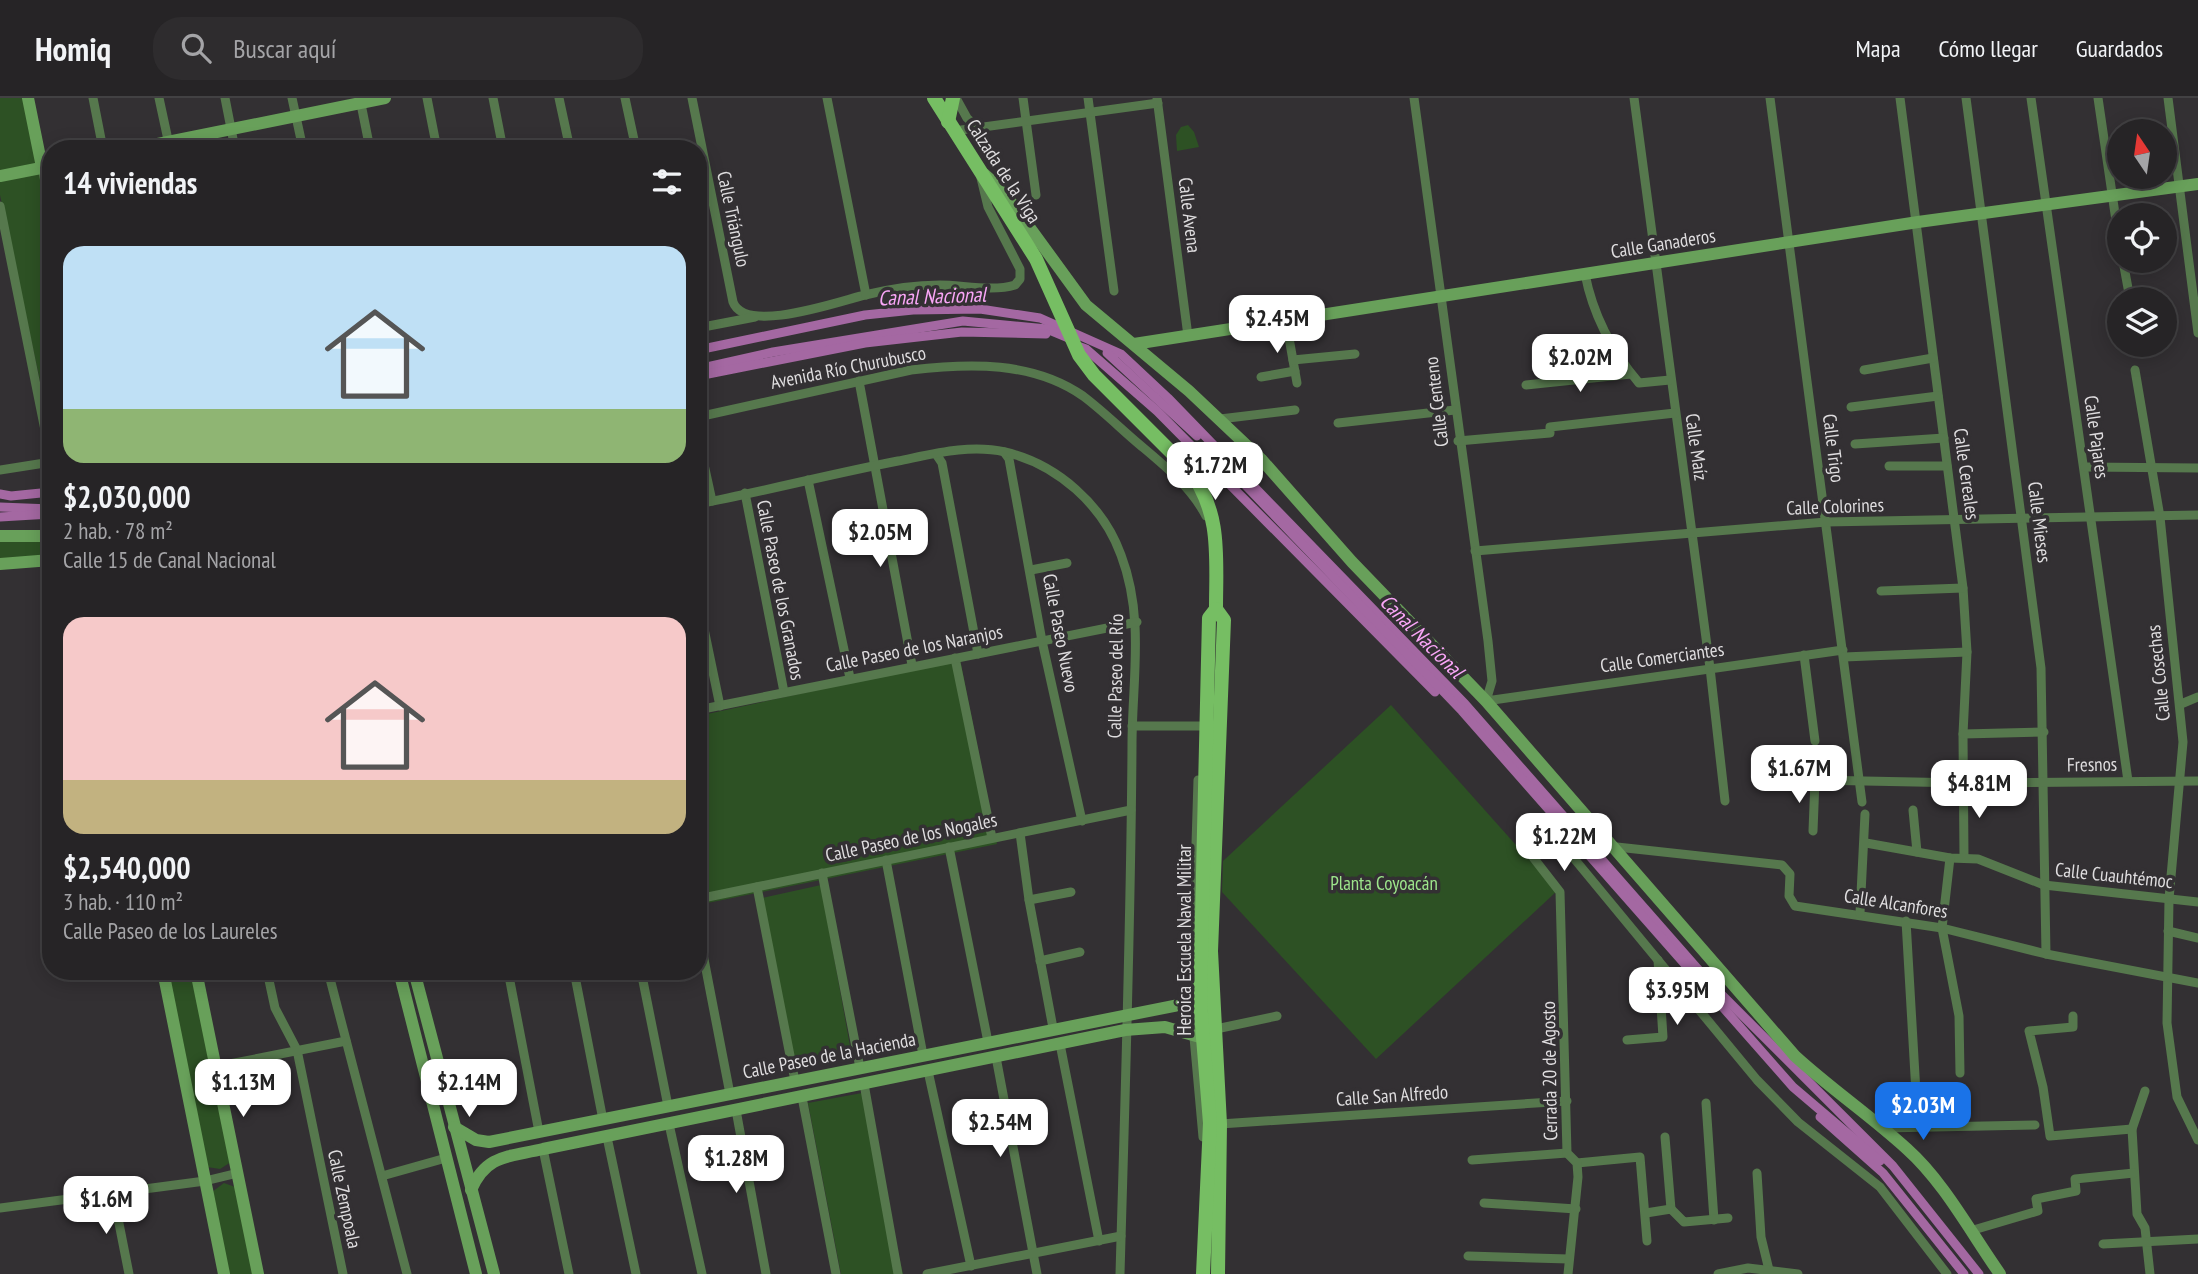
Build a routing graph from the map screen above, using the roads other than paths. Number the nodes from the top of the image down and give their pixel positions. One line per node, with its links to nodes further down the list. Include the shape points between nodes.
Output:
1 (28, 98): 44 (street)
2 (93, 98): 33 (street)
3 (159, 98): 34 (street)
4 (225, 98): 32 (street)
5 (292, 98): 28 (street)
6 (386, 98): 25 (street)
7 (426, 98): 39 (street)
8 (493, 98): 40 (street)
9 (559, 98): 41 (street)
10 (625, 98): 42 (street)
11 (692, 98): 43 (street, Calle Triángulo)
12 (827, 98): 63 (street)
13 (934, 98): 30 (main road, Calzada de la Viga)
14 (955, 98): 30 (main road); 31 (street)
15 (1023, 98): 29 (street)
16 (1088, 98): 27 (street)
17 (1414, 98): 64 (street, Calle Centeno)
18 (1634, 98): 59 (street, Calle Maíz)
19 (1770, 98): 58 (street, Calle Trigo)
20 (1900, 98): 57 (street, Calle Cereales)
21 (1966, 98): 56 (street, Calle Mieses)
22 (2031, 98): 54 (street, Calle Pajares)
23 (2098, 98): 52 (street)
24 (2168, 98): 50 (street)
25 (360, 101): 28 (street); 38 (street)
26 (1158, 101): 27 (street); 69 (street, Calle Avena)
27 (1090, 113): 29 (street); 62 (street)
28 (296, 116): 32 (street); 37 (street)
29 (1026, 121): 31 (street); 51 (street)
30 (951, 127): 31 (street); 47 (main road, Calzada de la Viga)
31 (978, 128)
32 (231, 129): 35 (street); 36 (street)
33 (101, 140)
34 (168, 140)
35 (188, 140)
36 (233, 140)
37 (301, 140)
38 (368, 140)
39 (435, 140)
40 (501, 140)
41 (568, 140)
42 (634, 140)
43 (701, 140)
44 (42, 151)
45 (42, 167): 48 (street)
46 (707, 171): 65 (street, Calle Triángulo, via 735,307)
47 (980, 172): 60 (main road, Calzada de la Viga); 63 (street, via 988,207 1021,275 1017,284 936,285); 70 (street, via 1003,191 1086,305)
48 (0, 176)
49 (2198, 184): 50 (street, Calle Ganaderos)
50 (2179, 186): 52 (street, Calle Ganaderos); 68 (street)
51 (1036, 195)
52 (2111, 195): 53 (street); 54 (street, Calle Ganaderos)
53 (2112, 203)
54 (2045, 205): 56 (street, Calle Ganaderos); 101 (street, Calle Pajares)
55 (0, 206): 88 (street)
56 (1982, 214): 57 (street, Calle Ganaderos); 113 (street, Calle Mieses)
57 (1918, 222): 58 (street, Calle Ganaderos); 72 (street, Calle Cereales)
58 (1789, 242): 59 (street, Calle Ganaderos); 115 (street, Calle Trigo)
59 (1657, 263): 61 (street, Calle Ganaderos); 79 (street, Calle Maíz)
60 (1040, 266): 120 (main road, Heroica Escuela Naval Militar, via 1072,344 1094,375 1202,487 1216,524)
61 (1585, 274): 64 (street, Calle Ganaderos); 77 (street, via 1597,320)
62 (1114, 291)
63 (866, 295): 65 (street, via 789,314)
64 (1441, 296): 66 (street, Calle Ganaderos); 86 (street, Calle Centeno)
65 (757, 316): 67 (street)
66 (1286, 321): 69 (street, Calle Ganaderos); 73 (street)
67 (707, 326)
68 (2198, 333)
69 (1188, 336): 70 (street, Calle Ganaderos)
70 (1134, 344): 90 (street)
71 (1355, 354): 73 (street)
72 (1933, 358): 74 (street); 83 (street, Calle Cereales)
73 (1293, 360): 76 (street)
74 (1864, 370)
75 (2135, 370): 102 (street, Calle Cosechas)
76 (1295, 371): 78 (street); 81 (street)
77 (1631, 374): 79 (street, via 1639,383); 82 (street)
78 (1261, 377)
79 (1670, 380): 87 (street, Calle Maíz)
80 (859, 381): 89 (street, Avenida Río Churubusco); 98 (street); 120 (street, Avenida Río Churubusco, via 911,370 968,366 1007,367 1051,379 1082,396 1173,474 1199,502)
81 (1297, 383)
82 (1526, 385)
83 (1938, 396): 84 (street); 92 (street, Calle Cereales)
84 (1851, 407)
85 (1294, 411): 90 (street)
86 (1455, 411): 91 (street); 93 (street, Calle Centeno)
87 (1675, 414): 93 (street); 116 (street, Calle Maíz)
88 (42, 415)
89 (707, 415)
90 (1220, 419): 141 (street)
91 (1338, 423)
92 (1944, 438): 94 (street); 100 (street, Calle Cereales)
93 (1458, 441): 119 (street, Calle Centeno)
94 (1856, 444)
95 (1004, 452): 96 (street, Calle Paseo del Río, via 983,449); 124 (street, Calle Paseo Nuevo); 128 (street, Calle Paseo del Río, via 1054,472 1100,517 1121,555)
96 (936, 454): 98 (street, Calle Paseo del Río); 132 (street, via 942,463)
97 (42, 463): 104 (street)
98 (876, 465): 106 (street, Calle Paseo del Río); 136 (street)
99 (1889, 466): 100 (street)
100 (1947, 466): 114 (street, Calle Cereales)
101 (2085, 467): 102 (street); 112 (street, Calle Pajares)
102 (2151, 468): 103 (street); 111 (street, Calle Cosechas)
103 (2198, 468)
104 (0, 470)
105 (707, 478): 108 (street)
106 (808, 480): 107 (street, Calle Paseo del Río); 138 (street)
107 (745, 493): 108 (street, Calle Paseo del Río); 139 (street, Calle Paseo de los Granados)
108 (712, 501): 109 (street, Calle Paseo del Río)
109 (707, 502)
110 (2198, 515): 111 (street, Calle Colorines)
111 (2160, 517): 112 (street, Calle Colorines); 142 (street, Calle Cosechas)
112 (2091, 519): 113 (street, Calle Colorines); 151 (street, Calle Pajares)
113 (2022, 520): 114 (street, Calle Colorines); 147 (street, Calle Mieses, via 2041,668)
114 (1956, 521): 115 (street, Calle Colorines); 125 (street, Calle Cereales)
115 (1826, 522): 116 (street, Calle Colorines); 133 (street, Calle Trigo)
116 (1692, 533): 119 (street, Calle Colorines); 137 (street, Calle Maíz)
117 (0, 536): 118 (street)
118 (42, 536)
119 (1475, 551): 141 (street, Calle Centeno, via 1492,681)
120 (1216, 552): 127 (main road, Heroica Escuela Naval Militar)
121 (42, 561): 123 (street)
122 (1068, 563): 124 (street)
123 (0, 564)
124 (1031, 570): 129 (street, Calle Paseo Nuevo)
125 (1963, 588): 126 (street); 131 (street, Calle Cereales)
126 (1881, 591)
127 (1216, 609): 146 (main road, Heroica Escuela Naval Militar, via 1209,618); 201 (main road, Heroica Escuela Naval Militar, via 1224,620 1212,951)
128 (1137, 622): 129 (street, Calle Paseo de los Naranjos); 145 (street, Calle Paseo del Río)
129 (1042, 640): 132 (street, Calle Paseo de los Naranjos); 161 (street, Calle Paseo Nuevo)
130 (707, 643): 143 (street)
131 (1968, 652): 133 (street, Calle Comerciantes); 148 (street, Calle Cereales)
132 (978, 654): 135 (street, Calle Paseo de los Naranjos)
133 (1843, 654): 134 (street, Calle Comerciantes); 150 (street, Calle Trigo)
134 (1804, 655): 137 (street, Calle Comerciantes); 149 (street)
135 (955, 658): 136 (street, Calle Paseo de los Naranjos); 164 (street)
136 (912, 665): 138 (street, Calle Paseo de los Naranjos)
137 (1710, 668): 141 (street, Calle Comerciantes); 156 (street, Calle Maíz)
138 (850, 678): 139 (street, Calle Paseo de los Naranjos)
139 (784, 692): 143 (street, Calle Paseo de los Naranjos)
140 (2198, 697): 142 (street)
141 (1486, 701): 166 (street)
142 (2181, 705): 152 (street, Calle Cosechas)
143 (720, 706): 144 (street, Calle Paseo de los Naranjos)
144 (707, 708)
145 (1132, 726): 146 (street); 158 (street, Calle Paseo del Río)
146 (1203, 726): 201 (main road, Heroica Escuela Naval Militar)
147 (2044, 732): 148 (street); 154 (street, Calle Mieses)
148 (1963, 734): 155 (street, Calle Cereales)
149 (1815, 741)
150 (1860, 781): 155 (street, Fresnos); 157 (street, Calle Trigo); 162 (street, Fresnos, via 1815,780)
151 (2128, 781): 152 (street, Fresnos); 154 (street, Fresnos)
152 (2180, 781): 153 (street, Fresnos); 177 (street, Calle Cosechas)
153 (2198, 781)
154 (2043, 782): 155 (street, Fresnos); 173 (street, Calle Mieses)
155 (1964, 783): 169 (street, Calle Cereales)
156 (1725, 801)
157 (1862, 802)
158 (1132, 810): 161 (street, Calle Paseo de los Nogales); 202 (street, Calle Paseo del Río)
159 (1913, 810): 168 (street)
160 (1866, 814): 165 (street)
161 (1082, 821): 163 (street, Calle Paseo de los Nogales)
162 (1813, 831)
163 (1020, 833): 164 (street, Calle Paseo de los Nogales); 178 (street)
164 (992, 838): 167 (street, Calle Paseo de los Nogales)
165 (1866, 843): 168 (street, Calle Cuauhtémoc); 180 (street)
166 (1617, 847): 180 (street, Calle Alcanfores, via 1782,865 1790,874 1789,897 1795,906); 244 (street, via 1796,1055)
167 (949, 848): 171 (street, Calle Paseo de los Nogales); 214 (street)
168 (1917, 852): 170 (street, Calle Cuauhtémoc)
169 (1964, 857): 170 (street, Calle Cuauhtémoc); 173 (street, Calle Cuauhtémoc)
170 (1950, 858): 182 (street)
171 (886, 860): 172 (street, Calle Paseo de los Nogales); 219 (street)
172 (822, 873): 174 (street, Calle Paseo de los Nogales); 223 (street)
173 (2044, 886): 177 (street, Calle Cuauhtémoc); 186 (street, Calle Mieses)
174 (757, 887): 176 (street, Calle Paseo de los Nogales); 228 (street)
175 (1071, 892): 178 (street)
176 (707, 897)
177 (2169, 899): 179 (street, Calle Cuauhtémoc); 183 (street, Calle Cosechas)
178 (1028, 900): 188 (street)
179 (2198, 902)
180 (1860, 913): 181 (street, Calle Alcanfores)
181 (1906, 922): 182 (street, Calle Alcanfores); 243 (street)
182 (1942, 928): 186 (street, Calle Alcanfores); 227 (street, via 1959,1016)
183 (2168, 931): 184 (street); 190 (street, Calle Cosechas)
184 (2198, 938)
185 (1080, 952): 188 (street)
186 (2046, 954): 190 (street, Calle Alcanfores)
187 (1658, 960): 212 (street, via 1663,1037); 233 (street, Cerrada 20 de Agosto, via 1567,850 1536,838 1530,847 1532,856 1560,892); 309 (street, via 1781,1105 1880,1187)
188 (1040, 961): 205 (street)
189 (707, 975): 231 (street)
190 (2168, 975): 200 (street, Calle Alcanfores); 250 (street, Calle Cosechas, via 2167,1023 2175,1083 2181,1109)
191 (165, 980): 262 (street)
192 (198, 980): 222 (street)
193 (269, 980): 217 (street, Calle Zempoala, via 275,1007)
194 (330, 980): 213 (street)
195 (401, 980): 211 (street)
196 (416, 980): 208 (street)
197 (510, 980): 246 (street)
198 (576, 980): 238 (street)
199 (642, 980): 235 (street)
200 (2198, 983)
201 (1202, 1001): 202 (street, Calle Paseo de la Hacienda); 206 (main road, Heroica Escuela Naval Militar); 209 (main road, Heroica Escuela Naval Militar)
202 (1125, 1014): 205 (street, Calle Paseo de la Hacienda); 207 (street, Calle Paseo del Río)
203 (1277, 1016): 206 (street)
204 (2073, 1016): 245 (street, via 2073,1027 2029,1031 2050,1136)
205 (1053, 1028): 210 (street, Calle Paseo de la Hacienda)
206 (1216, 1029): 240 (main road, Heroica Escuela Naval Militar)
207 (1125, 1030): 209 (street, Calle Paseo de la Hacienda, via 1165,1027); 215 (street, Calle Paseo de la Hacienda); 273 (street, Calle Paseo del Río)
208 (431, 1036): 211 (street); 224 (street)
209 (1198, 1036): 304 (street, Heroica Escuela Naval Militar, via 1203,1125); 305 (main road, Heroica Escuela Naval Militar, via 1210,1123)
210 (1008, 1038): 214 (street, Calle Paseo de la Hacienda); 218 (street)
211 (417, 1039): 226 (street)
212 (1627, 1040)
213 (346, 1041): 217 (street); 261 (street)
214 (988, 1042): 216 (street, Calle Paseo de la Hacienda)
215 (1060, 1044): 218 (street, Calle Paseo de la Hacienda); 275 (street)
216 (970, 1045): 219 (street, Calle Paseo de la Hacienda); 221 (street)
217 (297, 1050): 222 (street); 291 (street, Calle Zempoala)
218 (1011, 1054): 220 (street, Calle Paseo de la Hacienda)
219 (923, 1055): 223 (street, Calle Paseo de la Hacienda)
220 (996, 1057): 221 (street, Calle Paseo de la Hacienda); 280 (street)
221 (974, 1061): 225 (street, Calle Paseo de la Hacienda)
222 (214, 1067): 258 (street)
223 (860, 1068): 228 (street, Calle Paseo de la Hacienda)
224 (439, 1069): 226 (street); 242 (street)
225 (928, 1071): 229 (street, Calle Paseo de la Hacienda); 284 (street)
226 (425, 1072): 254 (street)
227 (1960, 1073)
228 (795, 1081): 231 (street, Calle Paseo de la Hacienda)
229 (864, 1084): 232 (street, Calle Paseo de la Hacienda); 300 (street)
230 (2145, 1091): 245 (street)
231 (730, 1094): 235 (street, Calle Paseo de la Hacienda)
232 (802, 1097): 236 (street, Calle Paseo de la Hacienda); 299 (street)
233 (1567, 1101): 240 (street, Calle San Alfredo); 253 (street, Cerrada 20 de Agosto)
234 (1706, 1103): 271 (street)
235 (668, 1106): 237 (street, Calle Paseo de la Hacienda)
236 (736, 1110): 239 (street, Calle Paseo de la Hacienda); 298 (street)
237 (618, 1117): 238 (street, Calle Paseo de la Hacienda); 247 (street)
238 (603, 1120): 246 (street, Calle Paseo de la Hacienda)
239 (669, 1124): 247 (street, Calle Paseo de la Hacienda); 297 (street)
240 (1220, 1124): 306 (main road, Heroica Escuela Naval Militar)
241 (2035, 1125): 243 (street)
242 (454, 1127): 251 (street); 263 (street)
243 (1918, 1127): 244 (street)
244 (1881, 1128): 272 (street, via 1916,1158)
245 (2132, 1129): 260 (street)
246 (540, 1132): 251 (street, Calle Paseo de la Hacienda)
247 (621, 1134): 248 (street, Calle Paseo de la Hacienda)
248 (607, 1137): 252 (street, Calle Paseo de la Hacienda); 296 (street)
249 (1665, 1137): 268 (street)
250 (2198, 1140)
251 (489, 1142): 255 (street, via 487,1156)
252 (543, 1149): 255 (street, Calle Paseo de la Hacienda); 295 (street)
253 (1567, 1153): 256 (street); 257 (street, Cerrada 20 de Agosto)
254 (446, 1158): 261 (street); 282 (street)
255 (496, 1160): 263 (street, via 483,1167)
256 (1472, 1160)
257 (1577, 1163): 267 (street, Cerrada 20 de Agosto); 269 (street, via 1638,1156)
258 (238, 1173): 262 (street); 290 (street)
259 (1757, 1173): 285 (street, via 1761,1237)
260 (2134, 1173): 272 (street, via 2075,1179 2076,1191 2036,1199 2038,1210); 277 (street, via 2137,1214)
261 (382, 1176): 292 (street)
262 (205, 1181): 264 (street); 289 (street)
263 (471, 1190): 279 (street)
264 (113, 1192): 266 (street); 288 (street)
265 (1484, 1203): 267 (street)
266 (0, 1208)
267 (1576, 1209): 283 (street, Cerrada 20 de Agosto)
268 (1671, 1209): 269 (street); 271 (street, via 1684,1222)
269 (1646, 1213): 276 (street)
270 (1728, 1219): 271 (street)
271 (1714, 1220)
272 (1970, 1231): 310 (street)
273 (1121, 1236): 275 (street); 303 (street, Calle Paseo del Río)
274 (2198, 1239): 277 (street)
275 (1099, 1241): 280 (street)
276 (1647, 1241)
277 (2147, 1242): 278 (street); 311 (street)
278 (2103, 1244)
279 (488, 1254): 282 (street); 294 (street)
280 (1033, 1254): 284 (street); 302 (street)
281 (1468, 1256): 283 (street)
282 (472, 1258): 293 (street)
283 (1569, 1259): 307 (street, Cerrada 20 de Agosto)
284 (971, 1266): 286 (street)
285 (1769, 1270): 287 (street); 308 (street, via 1748,1268)
286 (943, 1273): 301 (street)
287 (1796, 1273)
288 (129, 1274)
289 (224, 1274)
290 (258, 1274)
291 (343, 1274)
292 (407, 1274)
293 (476, 1274)
294 (494, 1274)
295 (569, 1274)
296 (636, 1274)
297 (702, 1274)
298 (766, 1274)
299 (836, 1274)
300 (898, 1274)
301 (927, 1274)
302 (1037, 1274)
303 (1120, 1274)
304 (1197, 1274)
305 (1203, 1274)
306 (1218, 1274)
307 (1568, 1274)
308 (1718, 1274)
309 (1947, 1274)
310 (2000, 1274)
311 (2150, 1274)

